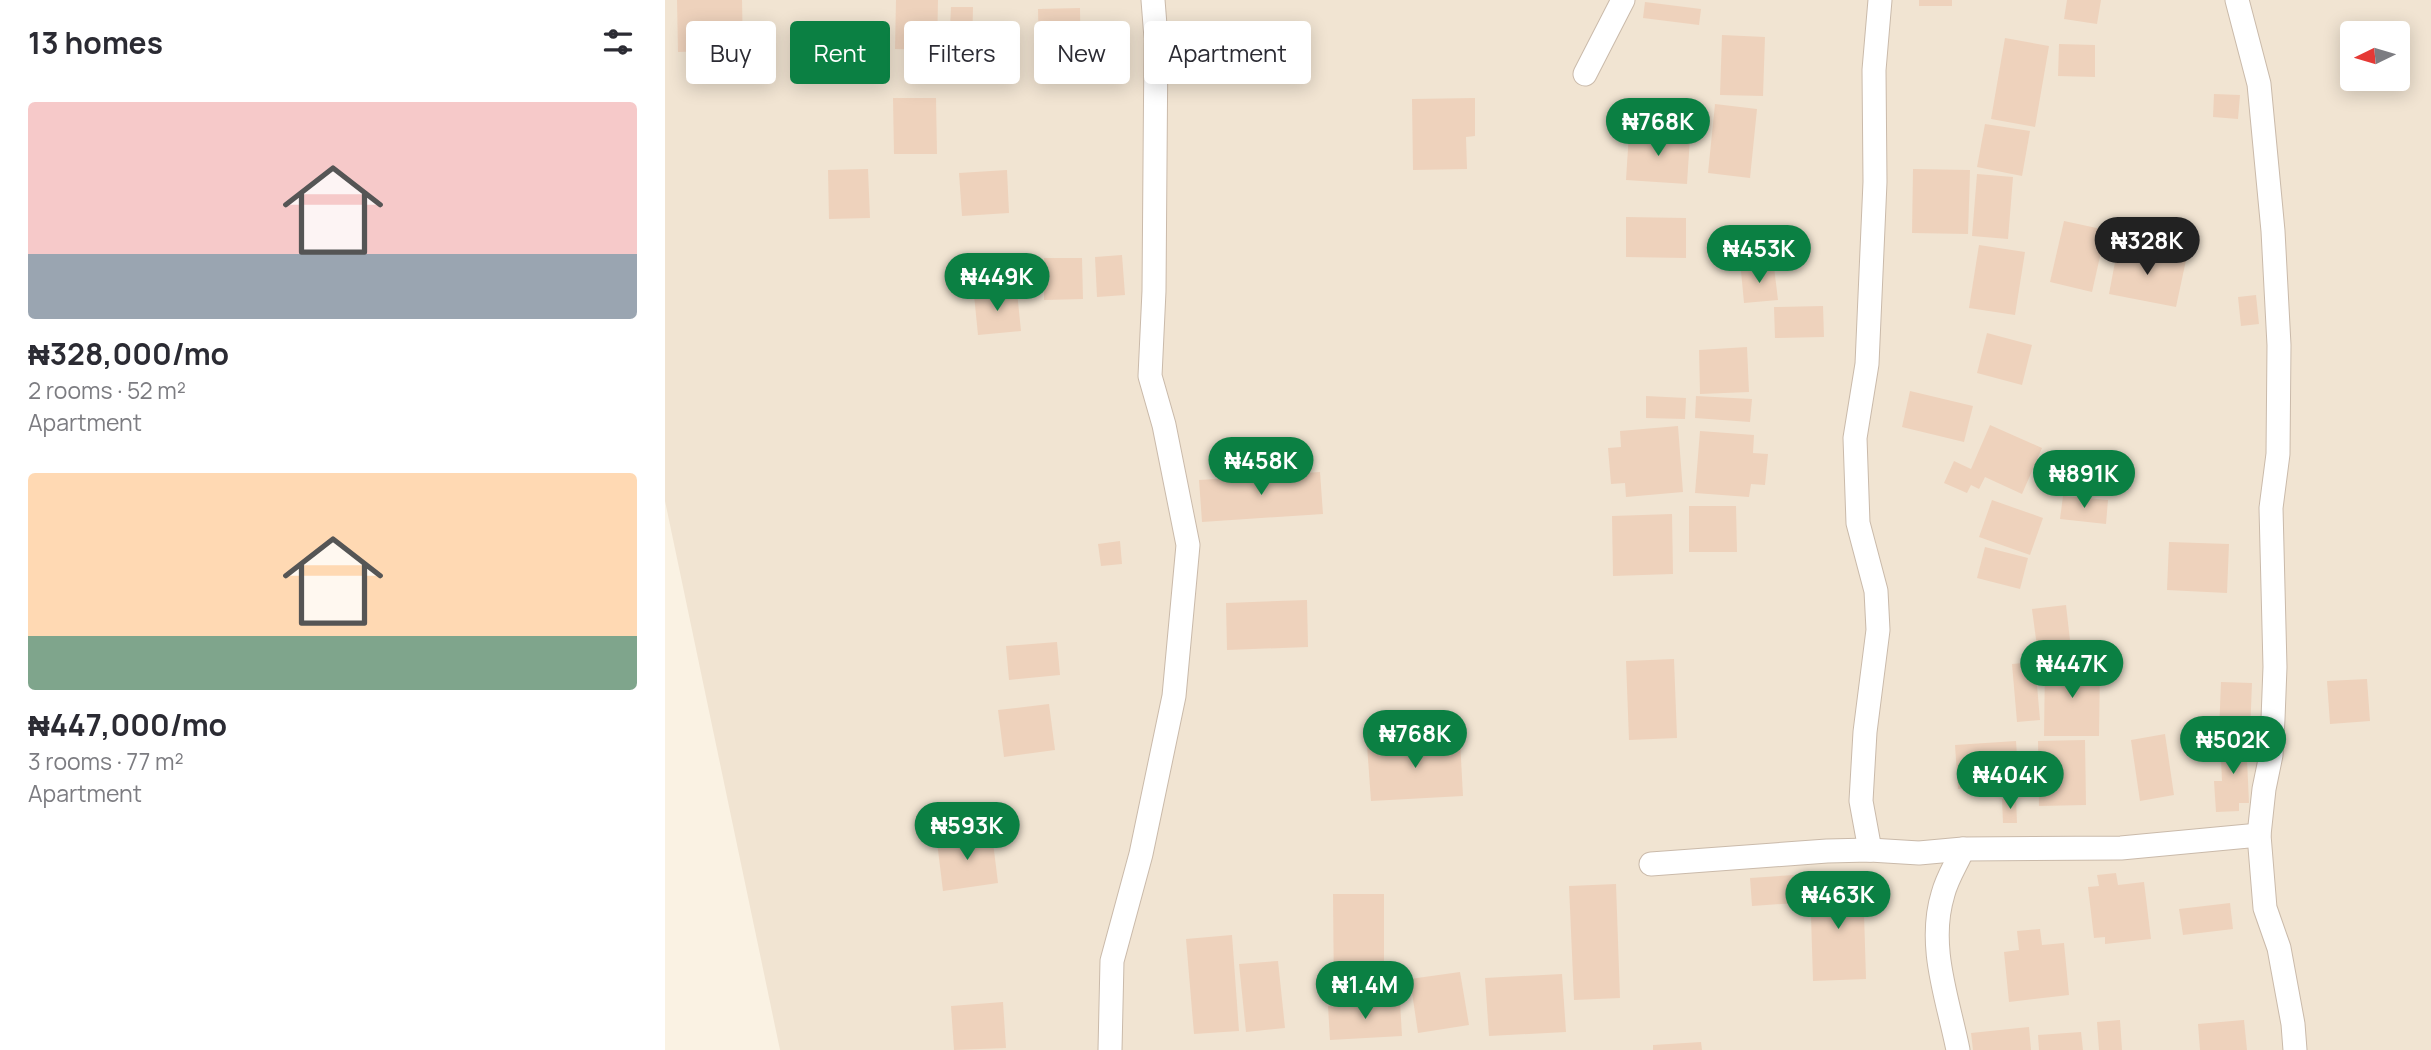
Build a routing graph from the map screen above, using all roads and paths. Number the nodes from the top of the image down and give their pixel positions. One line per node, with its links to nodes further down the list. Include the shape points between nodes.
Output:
1 (1153, 0): 10 (street, via 1150,376 1188,545 1174,696 1141,854 1112,961)
2 (1623, 0): 5 (street)
3 (1880, 0): 8 (street, via 1867,364 1855,438 1858,523 1876,591 1878,630 1861,801)
4 (2237, 0): 6 (street, via 2259,84 2279,345 2278,454 2271,508 2273,719)
5 (1585, 74)
6 (2259, 835): 7 (street, via 2121,848); 12 (street, via 2265,908 2279,948)
7 (1963, 849): 8 (street, via 1919,853); 11 (street, via 1943,892 1938,918 1941,977)
8 (1870, 850): 9 (street)
9 (1650, 864)
10 (1109, 1050)
11 (1958, 1050)
12 (2295, 1050)

